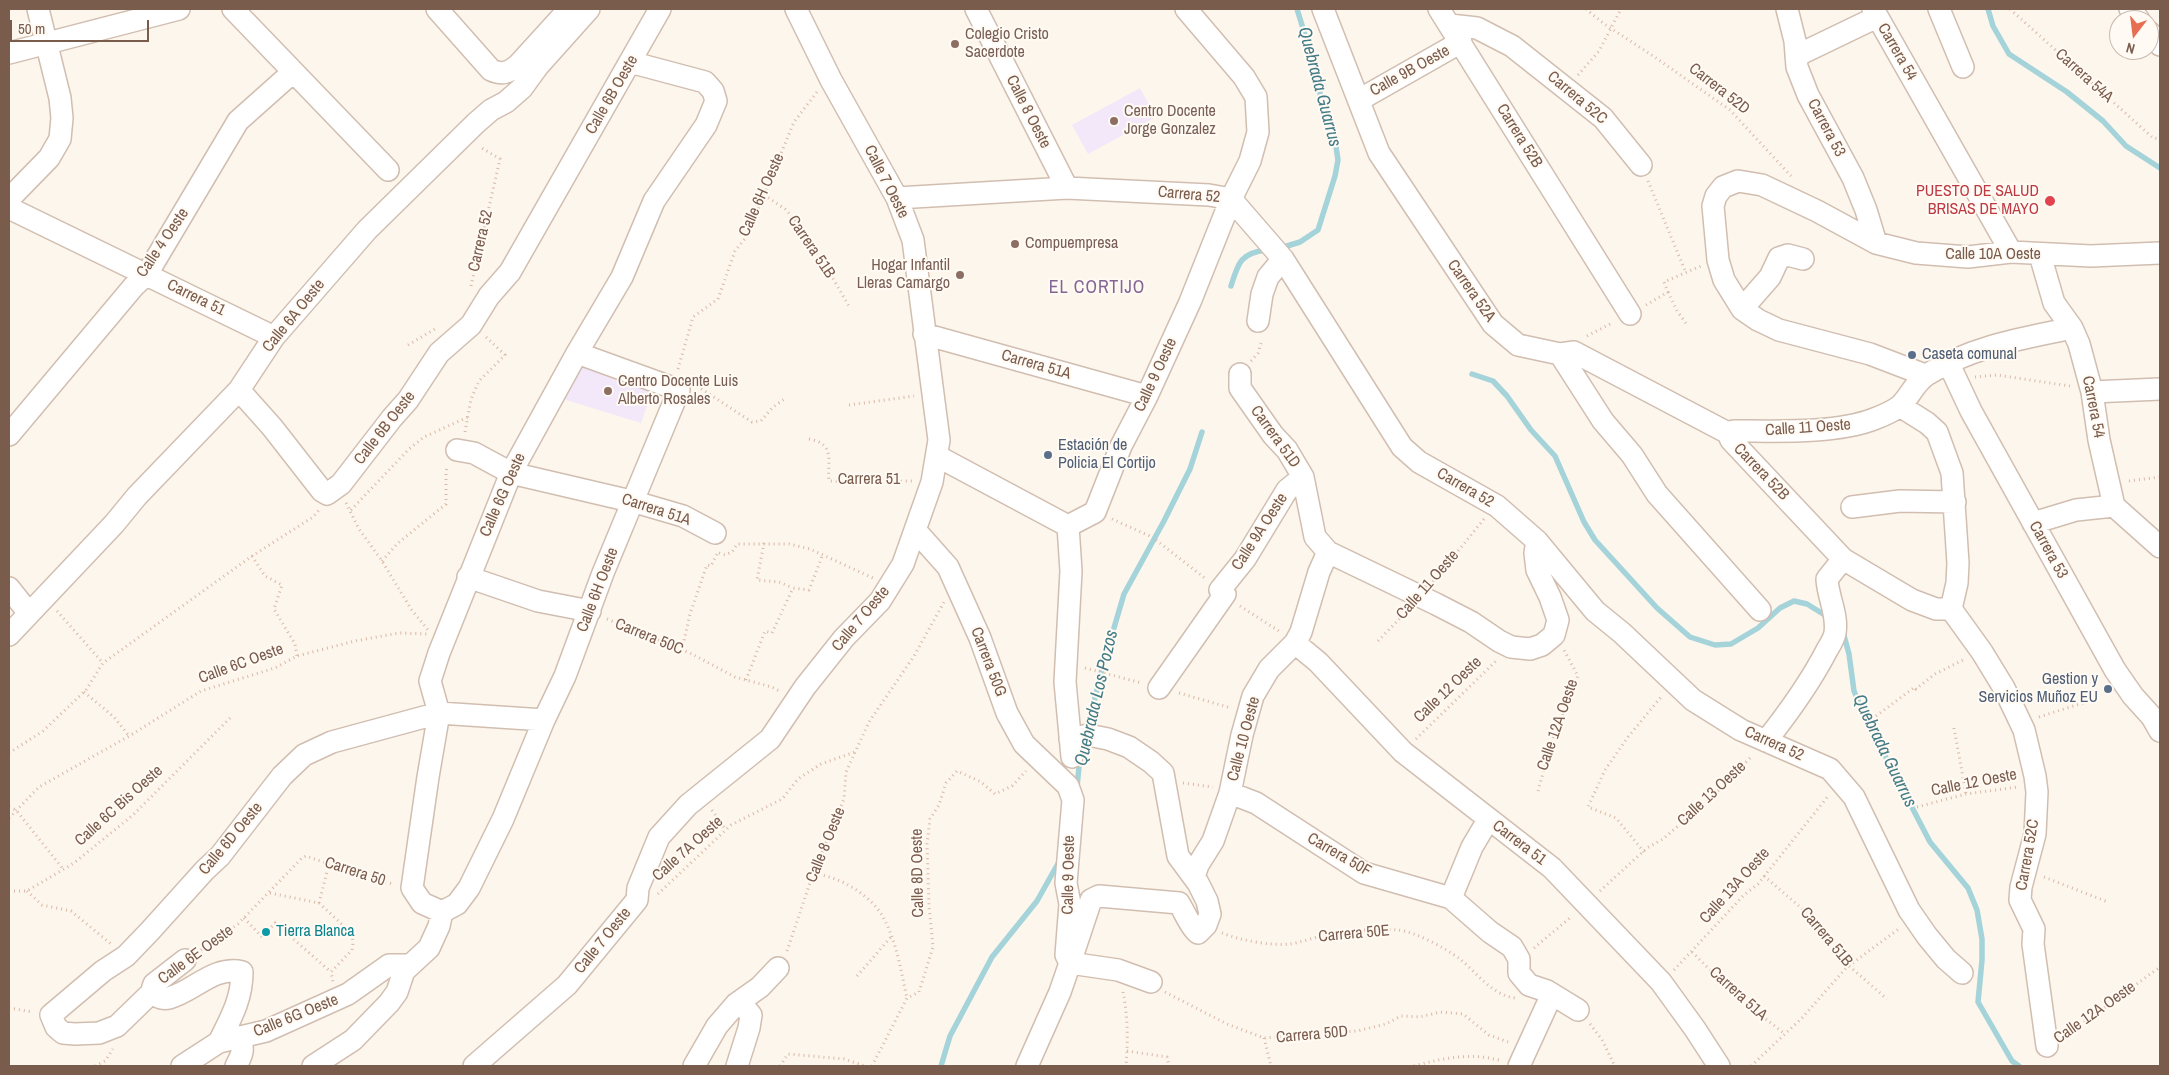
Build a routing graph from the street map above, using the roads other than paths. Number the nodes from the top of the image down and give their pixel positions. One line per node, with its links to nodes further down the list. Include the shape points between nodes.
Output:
1 (38, 9): 16 (street)
2 (179, 9): 16 (street)
3 (233, 9): 21 (street)
4 (437, 9): 5 (street, via 497,73 508,73 518,66)
5 (569, 9)
6 (589, 9): 42 (street, Calle 6A Oeste, via 522,88 491,110 367,230)
7 (660, 9): 19 (street, Calle 6B Oeste)
8 (796, 9): 26 (street, Calle 7 Oeste, via 831,80)
9 (976, 9): 25 (street, Calle 8 Oeste)
10 (1186, 9): 28 (street, Calle 9 Oeste, via 1244,77 1256,97 1258,132 1250,161)
11 (1323, 9): 22 (street, Carrera 52A)
12 (1787, 9): 18 (street, Carrera 53)
13 (1939, 9): 20 (street)
14 (1875, 13): 18 (street); 31 (street, Carrera 54)
15 (1450, 25): 22 (street, Calle 9B Oeste); 23 (street, Carrera 52C, via 1477,28 1512,46 1603,118); 38 (street, Carrera 52B)
16 (45, 44): 17 (street); 27 (street, via 60,98 60,139 49,158)
17 (9, 53)
18 (1796, 56): 30 (street, Carrera 53, via 1808,95 1853,178)
19 (630, 62): 43 (street, Calle 6G Oeste, via 704,82 716,101 706,125 654,201 622,277); 49 (street, Calle 6B Oeste, via 510,272 489,296 471,325 439,353 408,400 331,491)
20 (1963, 67)
21 (293, 72): 24 (street); 36 (street, Calle 4 Oeste, via 238,121)
22 (1359, 100): 44 (street, Carrera 52A, via 1379,153 1493,324 1518,345)
23 (1642, 165)
24 (388, 170)
25 (1067, 188): 26 (street, Carrera 52); 28 (street, Carrera 52, via 1210,195)
26 (897, 198): 41 (street, Calle 7 Oeste, via 913,240)
27 (9, 199)
28 (1231, 199): 35 (street, Carrera 52); 51 (street, Calle 9 Oeste, via 1190,302)
29 (9, 208): 36 (street, Carrera 51)
30 (1876, 243): 31 (street, Calle 10A Oeste, via 1916,253 1968,257); 37 (street, Calle 10A Oeste, via 1817,210 1762,185 1738,181 1723,187 1713,206 1718,260 1724,280)
31 (2011, 252): 33 (street, Calle 10A Oeste)
32 (2160, 253): 33 (street, Calle 10A Oeste)
33 (2040, 255): 40 (street, Carrera 54, via 2054,303)
34 (1803, 258): 37 (street, via 1788,255 1779,258 1770,277)
35 (1283, 259): 39 (street, via 1268,277); 66 (street, Carrera 52, via 1402,448 1418,462 1497,506)
36 (147, 274): 42 (street, Carrera 51); 54 (street, Calle 4 Oeste)
37 (1742, 309): 47 (street, via 1779,330 1870,354)
38 (1630, 314)
39 (1258, 320)
40 (2072, 328): 45 (street, Calle 11 Oeste, via 1977,349); 50 (street, Carrera 54)
41 (924, 334): 51 (street, Carrera 51A); 56 (street, Calle 7 Oeste, via 939,440)
42 (274, 337): 49 (street, Calle 6A Oeste)
43 (577, 352): 57 (street, Calle 6G Oeste); 59 (street, Calle 6H Oeste, via 685,386)
44 (1560, 354): 53 (street, Carrera 52B, via 1574,352); 74 (street, via 1657,494)
45 (1952, 370): 47 (street, Calle 11 Oeste); 63 (street, Carrera 53, via 1971,411)
46 (1240, 374): 58 (street, Carrera 51D, via 1240,388 1287,450)
47 (1925, 375): 52 (street, Calle 11 Oeste)
48 (2160, 389): 50 (street)
49 (240, 390): 75 (street, Calle 6A Oeste)
50 (2091, 390): 61 (street, Carrera 54)
51 (1147, 396): 64 (street, Calle 9 Oeste, via 1121,446 1095,512)
52 (1900, 406): 53 (street, Calle 11 Oeste, via 1852,426); 60 (street, via 1937,432 1952,473)
53 (1728, 433): 70 (street, Carrera 52B, via 1731,440)
54 (9, 435)
55 (457, 450): 57 (street, Carrera 51A, via 474,453)
56 (936, 456): 64 (street); 65 (street, Calle 7 Oeste, via 932,482)
57 (511, 473): 59 (street, Carrera 51A); 71 (street, Calle 6G Oeste)
58 (1303, 477): 69 (street, Carrera 51D, via 1315,536); 79 (street, Calle 9A Oeste, via 1287,490)
59 (634, 502): 67 (street, Carrera 51A, via 683,516); 76 (street, Calle 6H Oeste)
60 (1955, 502): 62 (street, via 1900,501); 73 (street, via 1957,583)
61 (2114, 506): 63 (street, via 2076,510); 68 (street)
62 (1852, 507)
63 (2033, 522): 82 (street, Carrera 53, via 2115,670)
64 (1068, 526): 87 (street, via 1071,571 1066,682 1071,748 1088,735 1108,739 1128,747 1163,774 1178,856)
65 (916, 532): 84 (street, Carrera 50G, via 948,567 980,638 1007,713 1024,744); 107 (street, Calle 7 Oeste, via 903,564 880,601 844,638 770,739 688,805 659,837 636,900 567,985)
66 (1537, 541): 69 (street, via 1537,570 1558,620 1554,635 1542,645 1530,649 1505,644 1421,596); 83 (street, Carrera 52, via 1595,611 1693,700 1741,730)
67 (717, 543)
68 (2160, 546)
69 (1328, 552): 78 (street, Calle 10 Oeste)
70 (1844, 560): 73 (street, Carrera 52B, via 1912,600 1936,609); 83 (street, via 1827,579 1836,615 1835,634 1818,668)
71 (468, 577): 76 (street, via 538,601); 80 (street, Calle 6G Oeste, via 430,681)
72 (9, 588): 75 (street)
73 (1950, 609): 102 (street, Carrera 52C, via 2004,688 2021,723 2036,784 2034,834 2020,900 2034,929 2033,949)
74 (1760, 610)
75 (28, 612): 77 (street, Calle 6A Oeste)
76 (590, 612): 81 (street, Calle 6H Oeste)
77 (9, 635)
78 (1295, 643): 85 (street, Calle 10 Oeste, via 1269,669 1253,696); 86 (street, Carrera 51, via 1318,662 1403,752)
79 (1159, 688)
80 (439, 713): 81 (street); 89 (street, Calle 6G Oeste, via 412,888 422,903); 100 (street, Calle 6D Oeste, via 332,742 304,755 282,776 220,856 178,902 126,956 103,971)
81 (544, 720): 89 (street, Calle 6H Oeste, via 504,819 469,888 457,904)
82 (2160, 731)
83 (1766, 741): 94 (street, Carrera 52, via 1830,769 1840,778 1854,797 1914,918 1946,959)
84 (1068, 786): 91 (street, Calle 9 Oeste, via 1073,800 1066,884 1070,904 1066,955)
85 (1230, 793): 87 (street, Calle 10 Oeste, via 1213,842); 88 (street, Carrera 50F, via 1256,802 1364,873)
86 (1488, 820): 88 (street, via 1472,847); 111 (street, Carrera 51, via 1552,868 1661,982)
87 (1194, 877): 91 (street, Calle 9 Oeste, via 1207,900 1210,914 1202,929 1194,930 1178,903 1099,896 1091,900)
88 (1451, 898): 97 (street, Carrera 50F, via 1512,947 1518,959 1519,974)
89 (442, 912): 92 (street, via 429,948)
90 (185, 960): 96 (street, Calle 6E Oeste, via 154,984)
91 (1070, 963): 95 (street, via 1118,970); 110 (street, Calle 9 Oeste)
92 (409, 965): 101 (street, Calle 6G Oeste, via 390,965 336,1000 266,1031); 106 (street, via 397,992 372,1023 337,1052)
93 (778, 968): 98 (street)
94 (1962, 973)
95 (1151, 982)
96 (151, 993): 100 (street, Calle 6E Oeste, via 117,1026 99,1033 63,1033); 101 (street, via 159,998 169,998 231,969 242,972 240,997 232,1018)
97 (1549, 1000): 99 (street, Carrera 50F); 103 (street)
98 (743, 1009): 108 (street, via 717,1026); 109 (street, via 749,1028)
99 (1578, 1010)
100 (53, 1021)
101 (229, 1040): 104 (street, Calle 6G Oeste); 105 (street, via 243,1046 243,1054)
102 (2047, 1046)
103 (1522, 1060)
104 (182, 1066)
105 (236, 1066)
106 (313, 1066)
107 (474, 1066)
108 (694, 1066)
109 (737, 1066)
110 (1027, 1066)
111 (1719, 1066)

